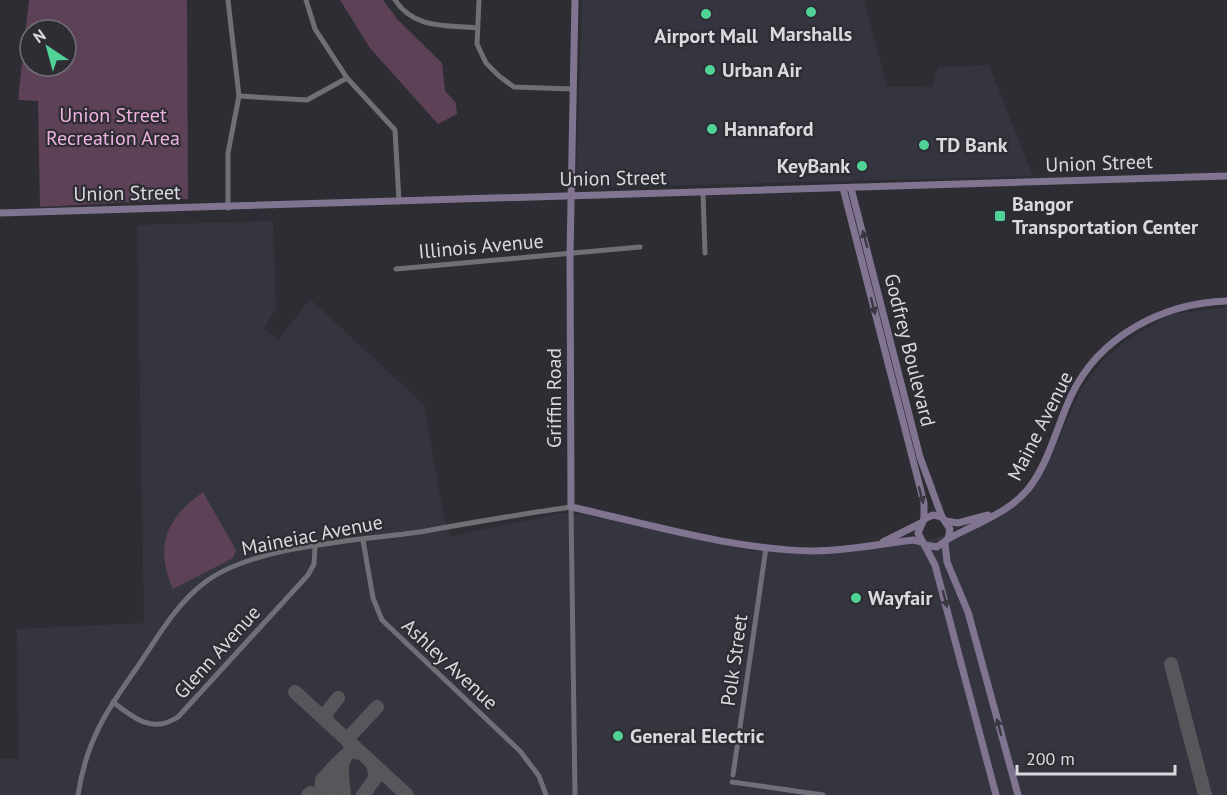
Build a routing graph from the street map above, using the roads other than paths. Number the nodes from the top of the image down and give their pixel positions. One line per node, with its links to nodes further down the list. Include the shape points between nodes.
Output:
1 (228, 0): 9 (street)
2 (306, 0): 7 (street, via 315,29)
3 (395, 0): 6 (street, via 401,10 421,24)
4 (479, 0): 6 (street)
5 (575, 0): 8 (street, Griffin Road)
6 (476, 28): 8 (street, via 477,44 486,63 514,87)
7 (347, 78): 9 (street, via 307,100); 14 (street, via 395,130)
8 (572, 89): 13 (street, Griffin Road)
9 (239, 96): 15 (street, via 228,153)
10 (1227, 176): 11 (street, Union Street)
11 (847, 188): 12 (street, Union Street); 24 (street, Godfrey Boulevard, one-way to 11, via 920,457); 25 (street, Godfrey Boulevard, one-way to 25, via 924,503)
12 (703, 193): 13 (street, Union Street); 18 (street)
13 (570, 196): 14 (street, Union Street); 19 (street, Griffin Road)
14 (399, 201): 15 (street, Union Street)
15 (228, 208): 16 (street, Union Street)
16 (0, 213)
17 (640, 247): 19 (street, Illinois Avenue)
18 (705, 253)
19 (570, 254): 20 (street, Illinois Avenue); 22 (street, Griffin Road)
20 (396, 269)
21 (1227, 301): 23 (street, Maine Avenue, via 1198,302 1166,311 1139,324 1100,354 1072,394 1037,475 1022,496)
22 (571, 507): 26 (street, Maineiac Avenue); 31 (street); 35 (street, Griffin Road)
23 (1007, 508): 24 (street, Maine Avenue, via 968,521 952,523); 27 (street, Maine Avenue)
24 (944, 519): 25 (street, via 933,515); 27 (street, via 950,529)
25 (922, 521): 28 (street, via 918,533); 29 (street)
26 (363, 540): 30 (street, Maineiac Avenue); 34 (street, Ashley Avenue, via 373,598 382,620 520,751 539,776)
27 (946, 541): 28 (street, via 938,547); 38 (street, one-way to 27, via 968,612 947,562)
28 (923, 543): 29 (street, via 913,540); 37 (street, one-way to 37, via 935,565)
29 (875, 546): 31 (street, via 814,551)
30 (315, 547): 32 (street, Maineiac Avenue, via 232,566 204,583 179,607); 32 (street, Glenn Avenue, via 314,564 308,575 178,717 150,725)
31 (766, 548): 36 (street, Polk Street, via 732,779)
32 (112, 702): 33 (street, Maineiac Avenue, via 90,744)
33 (78, 795)
34 (546, 795)
35 (575, 795)
36 (822, 795)
37 (996, 795)
38 (1018, 795)

